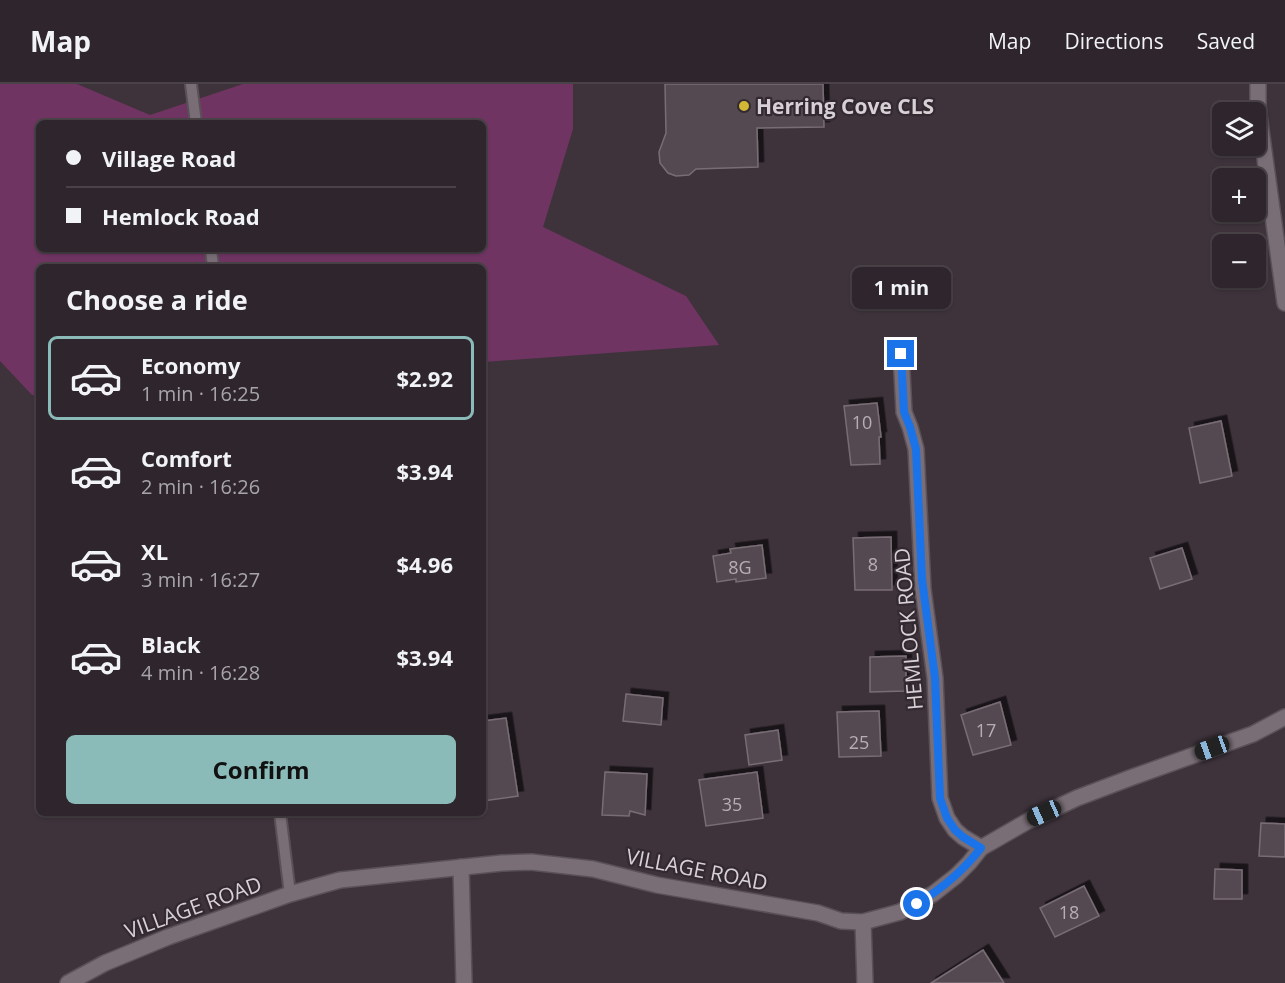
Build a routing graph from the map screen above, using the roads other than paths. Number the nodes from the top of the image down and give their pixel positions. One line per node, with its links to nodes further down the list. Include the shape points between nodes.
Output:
1 (191, 84): 3 (lane)
2 (1258, 84): 4 (street)
3 (196, 120)
4 (1285, 303)
5 (901, 354): 8 (street, HEMLOCK ROAD, via 904,412 916,449 922,579 935,678 940,798 955,830)
6 (1285, 717): 8 (street, VILLAGE ROAD, via 1253,734 1077,798 1028,820)
7 (280, 816): 10 (lane)
8 (981, 848): 11 (street, VILLAGE ROAD, via 933,894 900,912)
9 (461, 867): 10 (street, VILLAGE ROAD, via 340,880); 11 (street, VILLAGE ROAD, via 531,862 593,869 657,885); 13 (street)
10 (290, 894): 12 (street, VILLAGE ROAD, via 168,937)
11 (863, 922): 14 (street)
12 (68, 983)
13 (464, 983)
14 (866, 983)

